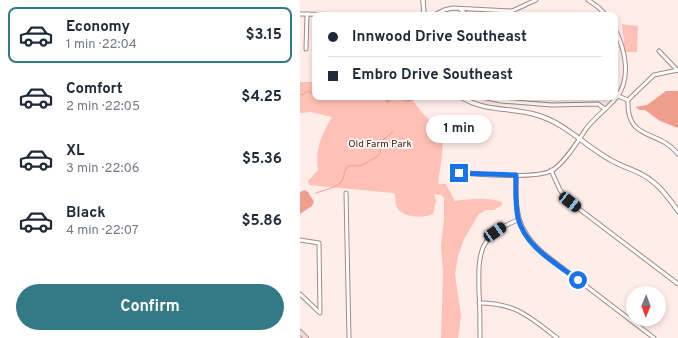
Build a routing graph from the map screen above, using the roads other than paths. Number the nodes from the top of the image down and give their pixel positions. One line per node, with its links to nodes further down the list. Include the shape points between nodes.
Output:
1 (424, 0): 5 (street)
2 (536, 0): 4 (street, via 512,11)
3 (588, 0): 8 (street)
4 (460, 9): 6 (street, via 453,8); 7 (street)
5 (424, 12)
6 (440, 12)
7 (464, 12)
8 (601, 12)
9 (300, 14): 10 (street)
10 (306, 14): 11 (street); 13 (street)
11 (312, 14)
12 (618, 37): 16 (street, via 626,65)
13 (306, 49)
14 (659, 51): 15 (street)
15 (678, 70): 20 (street, via 654,75)
16 (618, 96): 20 (street)
17 (466, 100): 22 (street, via 489,108 536,114 559,124)
18 (497, 100): 21 (street, via 598,104)
19 (614, 100): 21 (street)
20 (628, 100): 23 (street, via 627,110 634,126 642,133 661,140)
21 (605, 109): 22 (street)
22 (579, 138): 24 (street, via 565,158); 28 (street, via 611,161 652,180)
23 (678, 154)
24 (551, 170): 26 (street); 31 (street, via 560,190 570,202)
25 (459, 173): 26 (street)
26 (516, 175): 29 (street)
27 (346, 193): 36 (street)
28 (678, 211)
29 (518, 220): 33 (street, via 505,225 489,237 481,253 478,266); 39 (street, via 536,247)
30 (300, 240): 32 (street, via 319,243 320,313)
31 (678, 284)
32 (300, 294)
33 (480, 303): 37 (street); 38 (street, via 502,304 515,308)
34 (300, 332): 35 (main road)
35 (306, 338)
36 (349, 338)
37 (480, 338)
38 (557, 338)
39 (654, 338)

